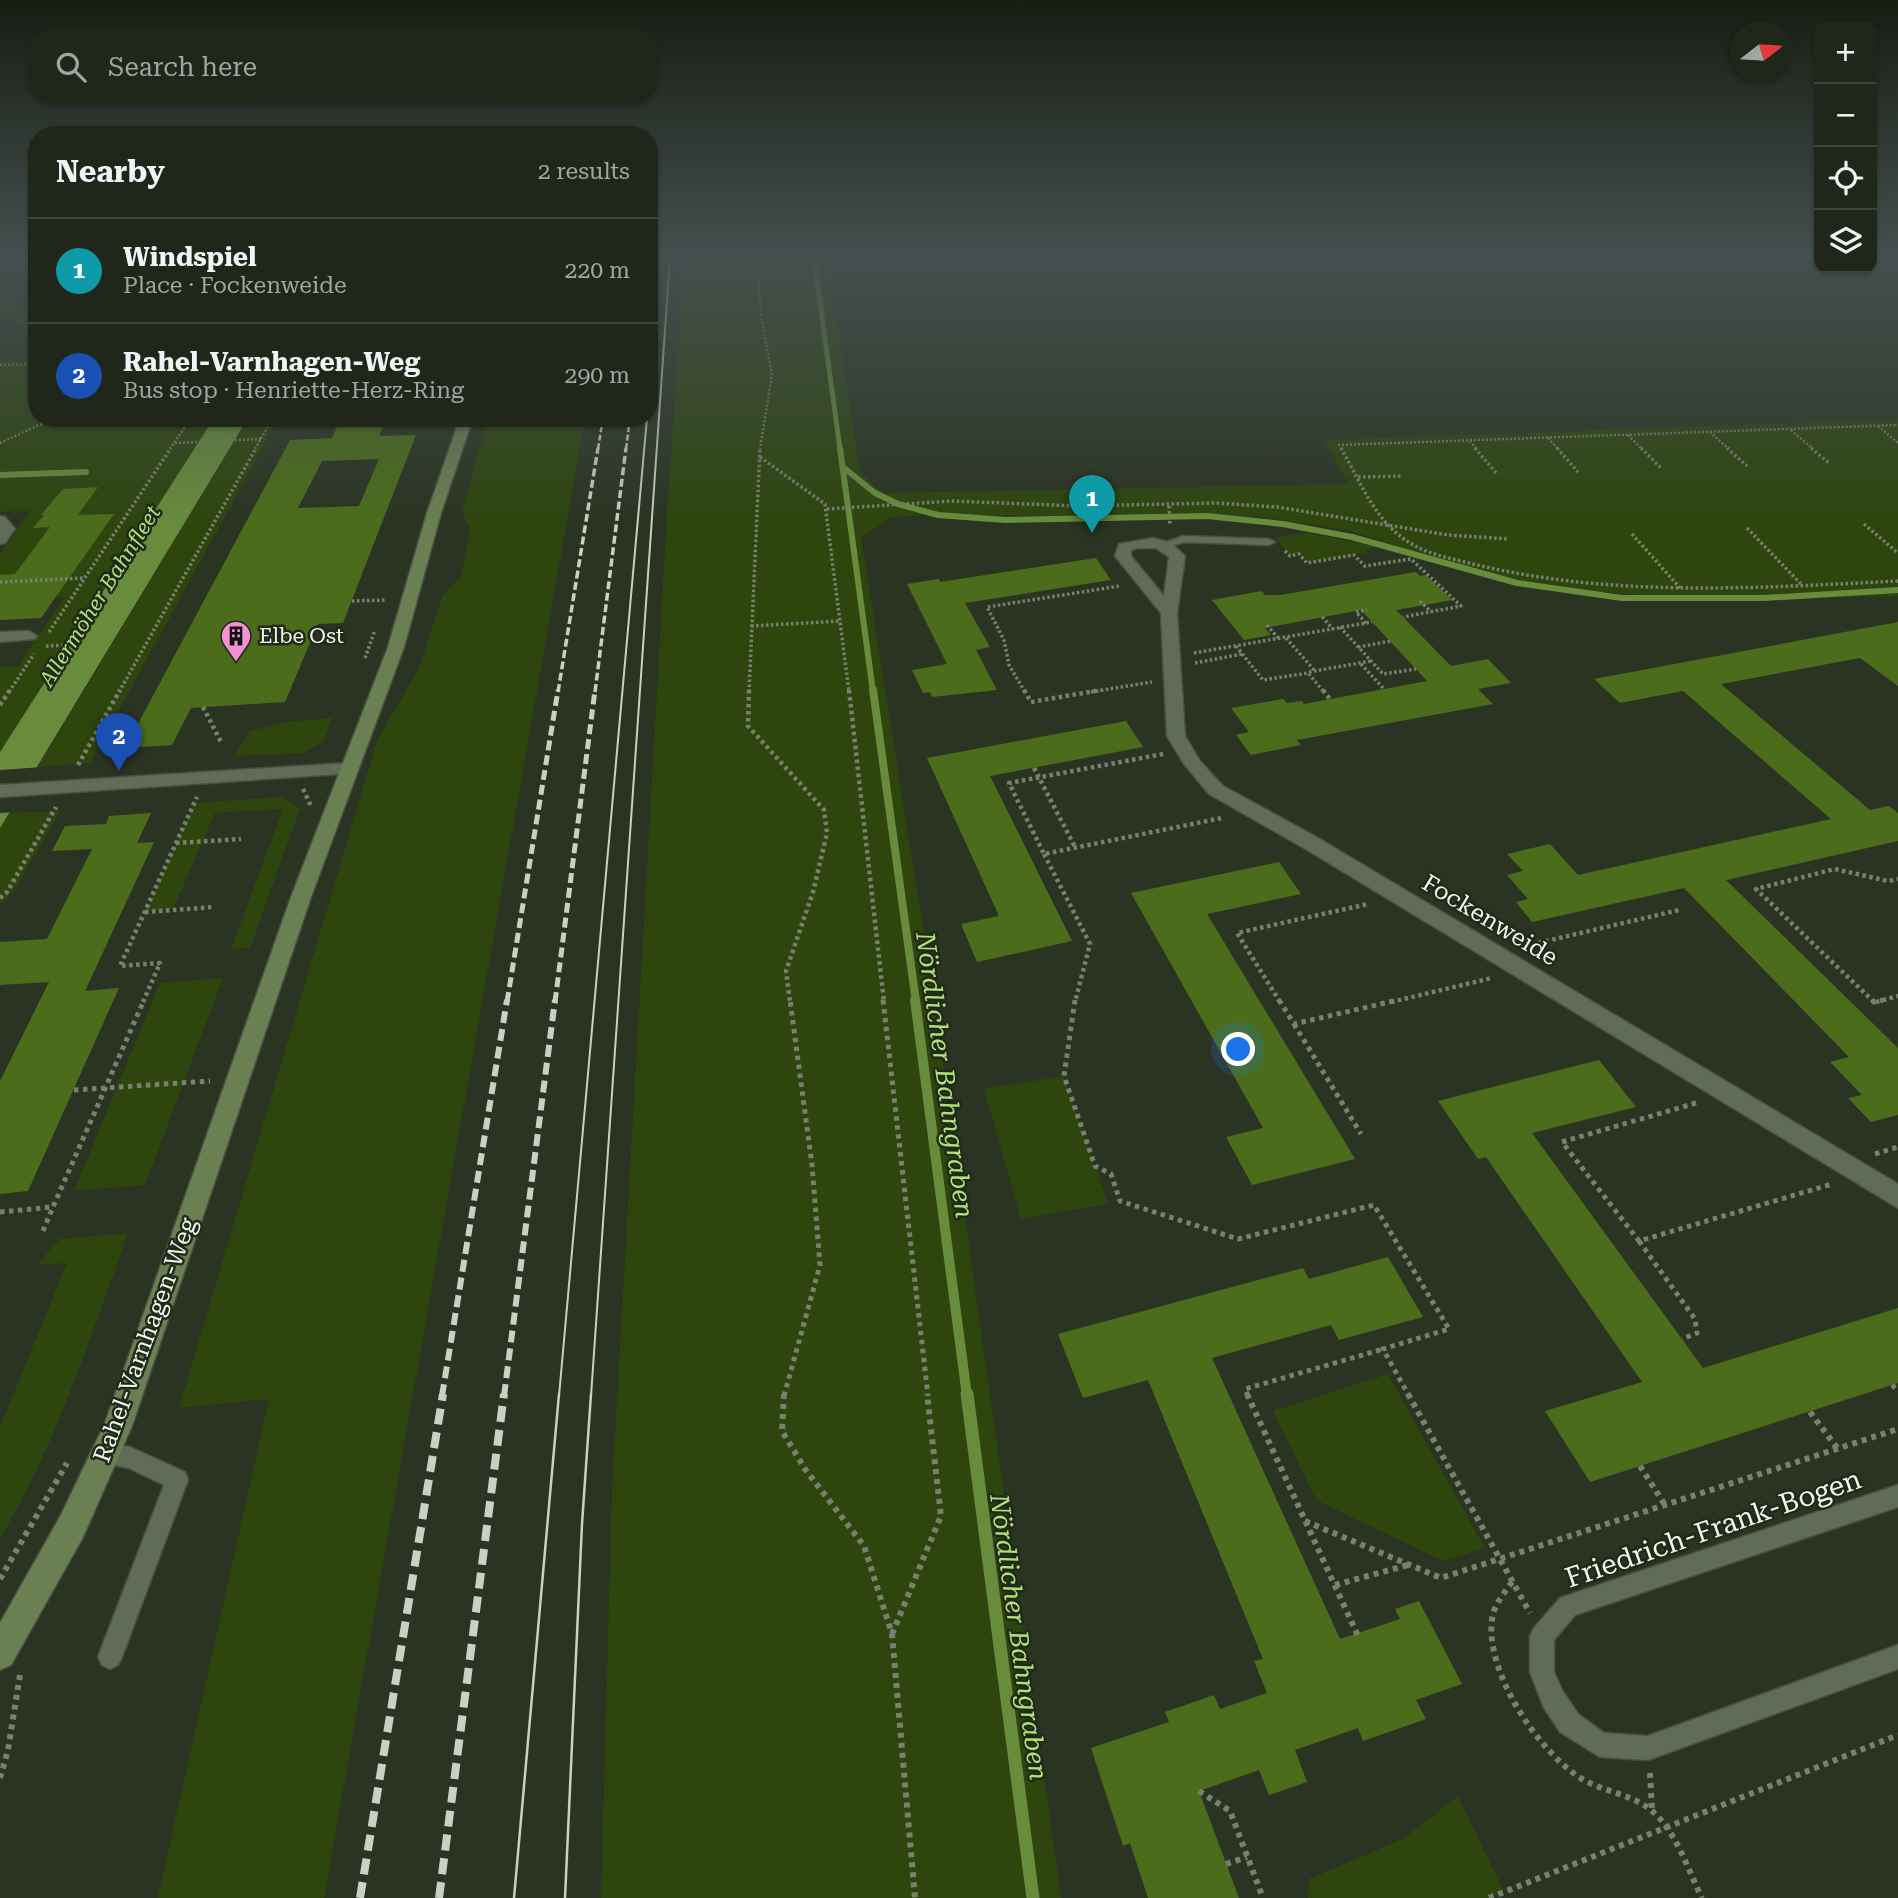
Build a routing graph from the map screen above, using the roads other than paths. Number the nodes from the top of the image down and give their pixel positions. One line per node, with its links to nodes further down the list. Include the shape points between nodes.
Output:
1 (464, 427): 9 (street, Rahel-Varnhagen-Weg, via 394,653)
2 (0, 520): 4 (street, via 8,529)
3 (1167, 535): 5 (lane); 6 (street, Fockenweide, via 1177,555); 6 (street, via 1124,547 1123,556)
4 (0, 540)
5 (1269, 542)
6 (1169, 613): 11 (street, Fockenweide, via 1176,736 1216,790)
7 (0, 637): 8 (street)
8 (36, 638)
9 (348, 769): 10 (street); 12 (street, Rahel-Varnhagen-Weg)
10 (0, 791)
11 (1898, 1197)
12 (105, 1455): 14 (street, Rahel-Varnhagen-Weg, via 72,1526); 15 (lane, via 130,1458 177,1480)
13 (1898, 1496): 16 (lane, Friedrich-Frank-Bogen, via 1568,1606 1542,1636 1542,1672 1552,1699 1569,1723 1601,1745 1648,1748)
14 (0, 1654)
15 (110, 1657)
16 (1898, 1657)

